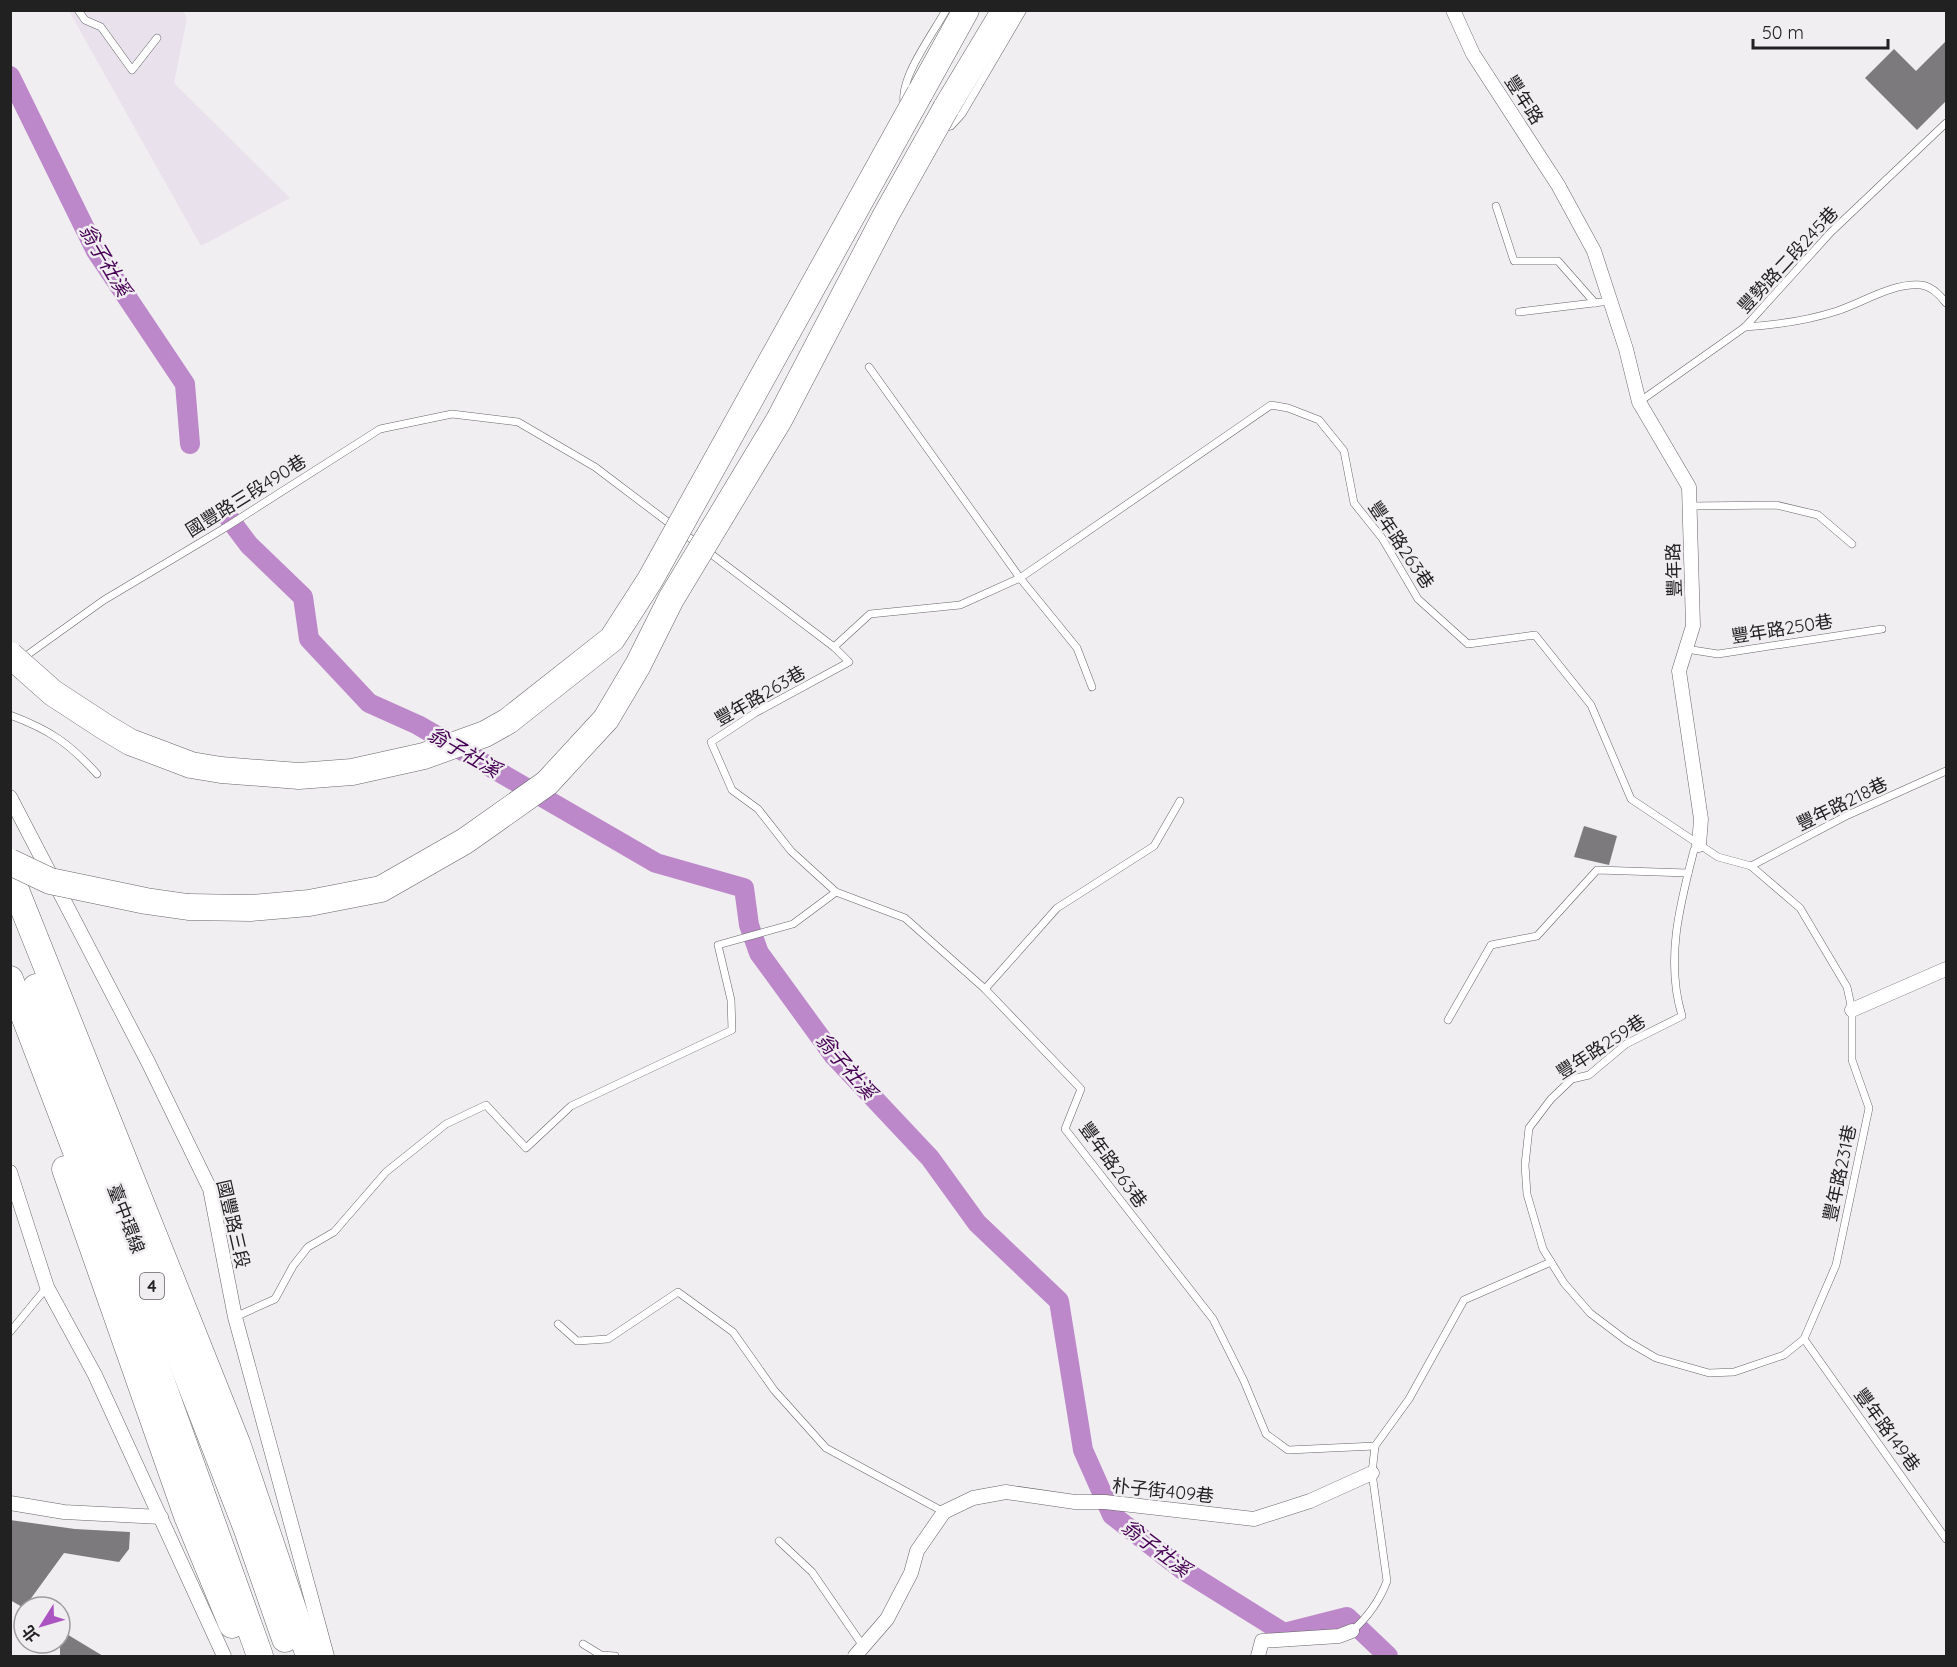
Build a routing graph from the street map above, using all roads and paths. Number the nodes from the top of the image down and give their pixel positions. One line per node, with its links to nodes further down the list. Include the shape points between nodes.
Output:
1 (78, 10): 7 (lane, via 85,20 102,27 132,70)
2 (946, 10): 8 (lane, via 906,79 902,98)
3 (966, 10): 8 (highway)
4 (1005, 10): 9 (highway)
5 (1023, 10): 9 (lane, via 962,114 951,126 939,129)
6 (1452, 10): 12 (street, 豐年路, via 1473,54 1558,185 1594,251)
7 (157, 38)
8 (916, 105): 25 (highway, bridge, via 656,570 612,639 508,721 485,734 424,756 352,772 299,776 220,770 191,765 130,742 61,699)
9 (937, 117): 34 (highway, bridge, via 779,420 671,599 638,665 606,719 547,783 465,841 381,889 309,903 251,908 189,907 50,881)
10 (1947, 123): 16 (lane, 豐勢路二段245巷, via 1831,232)
11 (1496, 206): 13 (lane, via 1514,261 1558,261)
12 (1610, 302): 13 (lane); 18 (street, 豐年路)
13 (1595, 303): 15 (lane)
14 (1947, 303): 16 (lane, via 1924,285 1903,285 1794,324)
15 (1519, 312)
16 (1745, 327): 18 (lane, 豐勢路二段245巷)
17 (868, 367): 21 (lane)
18 (1639, 402): 19 (street, 豐年路, via 1689,487)
19 (1690, 506): 20 (lane, via 1776,504 1818,515); 24 (street, 豐年路, via 1693,626)
20 (1851, 544)
21 (1020, 578): 23 (lane, 豐年路263巷, via 960,605 870,614); 27 (lane, via 1077,648); 33 (lane, 豐年路263巷, via 1271,405 1319,420 1344,452 1354,503 1382,538 1418,599 1468,644 1534,635 1591,705 1631,799)
22 (1882, 629): 24 (lane, 豐年路250巷, via 1718,654)
23 (834, 647): 26 (lane, 國豐路三段490巷, via 595,467 518,422 452,414 380,429 104,600); 38 (lane, 豐年路263巷, via 849,662 755,713 711,742 732,790 758,808 791,851)
24 (1686, 649): 33 (street, 豐年路, via 1679,671 1701,819)
25 (10, 655)
26 (10, 665)
27 (1092, 687)
28 (10, 715): 30 (lane, via 40,726 72,747)
29 (1947, 771): 35 (lane, 豐年路218巷, via 1848,815)
30 (97, 774)
31 (10, 797): 49 (street, 國豐路三段, via 210,1189)
32 (1180, 801): 42 (lane, via 1154,846 1057,908)
33 (1699, 845): 35 (lane, via 1718,857); 36 (lane, 豐年路259巷)
34 (10, 862)
35 (1751, 866): 43 (lane, via 1800,908 1848,987)
36 (1688, 873): 45 (lane, via 1597,870 1537,936 1491,945); 47 (lane, 豐年路259巷, via 1676,928 1676,997 1682,1016 1626,1044 1589,1075 1572,1079 1529,1128 1527,1194 1543,1249)
37 (10, 875): 67 (highway, via 237,1443)
38 (836, 892): 42 (lane, 豐年路263巷, via 905,918); 49 (lane, via 793,924 718,945 731,1000 732,1030 571,1106 526,1148 486,1105 446,1124 387,1172 334,1232 308,1247 275,1299)
39 (10, 917): 66 (highway, 臺中環線 / 4, via 246,1527)
40 (1947, 969): 43 (street)
41 (10, 979): 65 (highway, 臺中環線 / 4, via 130,1293)
42 (985, 989): 53 (lane, 豐年路263巷, via 1081,1089 1065,1129 1213,1319 1266,1434 1288,1450)
43 (1852, 1010): 52 (lane, 豐年路231巷, via 1852,1060 1869,1108 1836,1265)
44 (10, 1019): 64 (highway, via 188,1516)
45 (1448, 1020)
46 (10, 1172): 48 (street)
47 (1551, 1262): 52 (lane, 豐年路259巷, via 1590,1313 1627,1341 1683,1368 1734,1372 1784,1355); 53 (lane, via 1464,1300 1409,1399)
48 (47, 1287): 51 (lane); 57 (street, via 95,1375)
49 (235, 1317): 68 (street, 國豐路三段)
50 (558, 1324): 56 (lane, via 577,1341 608,1339 678,1292 734,1332 774,1390 826,1448)
51 (10, 1332)
52 (1804, 1339): 58 (lane, 豐年路149巷)
53 (1375, 1446): 54 (lane)
54 (1372, 1473): 56 (street, 朴子街409巷, via 1310,1501 1254,1519 1006,1492 974,1498); 60 (lane, via 1387,1581 1381,1598)
55 (10, 1503): 57 (street, via 64,1512)
56 (944, 1512): 62 (street, 朴子街409巷, via 916,1551 911,1573 887,1618)
57 (161, 1517): 63 (street)
58 (1947, 1539)
59 (779, 1540): 62 (lane, 朴子街409巷, via 812,1572)
60 (1352, 1631): 70 (street, via 1339,1636 1262,1641)
61 (583, 1644): 69 (lane, via 601,1655)
62 (860, 1652)
63 (224, 1656)
64 (244, 1656)
65 (261, 1656)
66 (291, 1656)
67 (309, 1656)
68 (327, 1656)
69 (615, 1656)
70 (1258, 1656)

